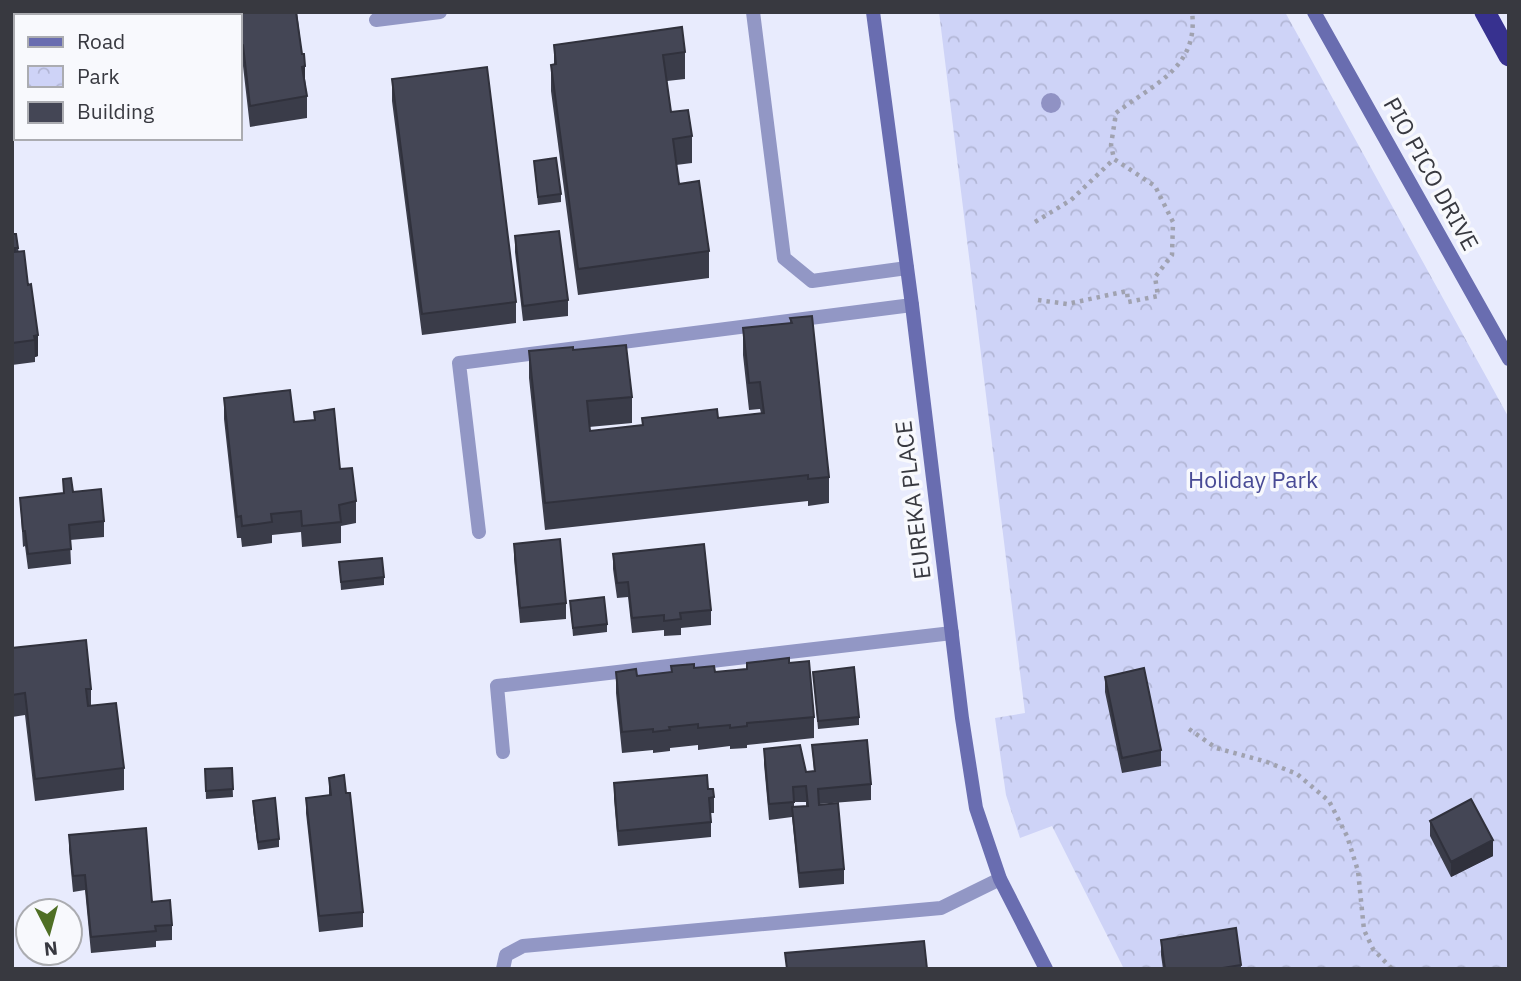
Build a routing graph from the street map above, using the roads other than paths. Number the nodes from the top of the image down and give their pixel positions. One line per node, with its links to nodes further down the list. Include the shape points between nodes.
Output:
1 (440, 12): 6 (lane)
2 (753, 12): 8 (lane, via 785,258 812,281)
3 (873, 12): 8 (street, EUREKA PLACE)
4 (1314, 12): 10 (street, PIO PICO DRIVE)
5 (1485, 12): 7 (highway)
6 (376, 20)
7 (1509, 56)
8 (907, 268): 9 (street, EUREKA PLACE)
9 (912, 304): 11 (lane, via 459,363); 12 (street, EUREKA PLACE)
10 (1509, 359)
11 (480, 532)
12 (952, 633): 13 (lane, via 497,685); 14 (street, EUREKA PLACE, via 976,808)
13 (503, 752)
14 (1000, 879): 15 (lane, via 941,908 523,946 506,955); 16 (street, EUREKA PLACE)
15 (503, 969)
16 (1046, 969)

